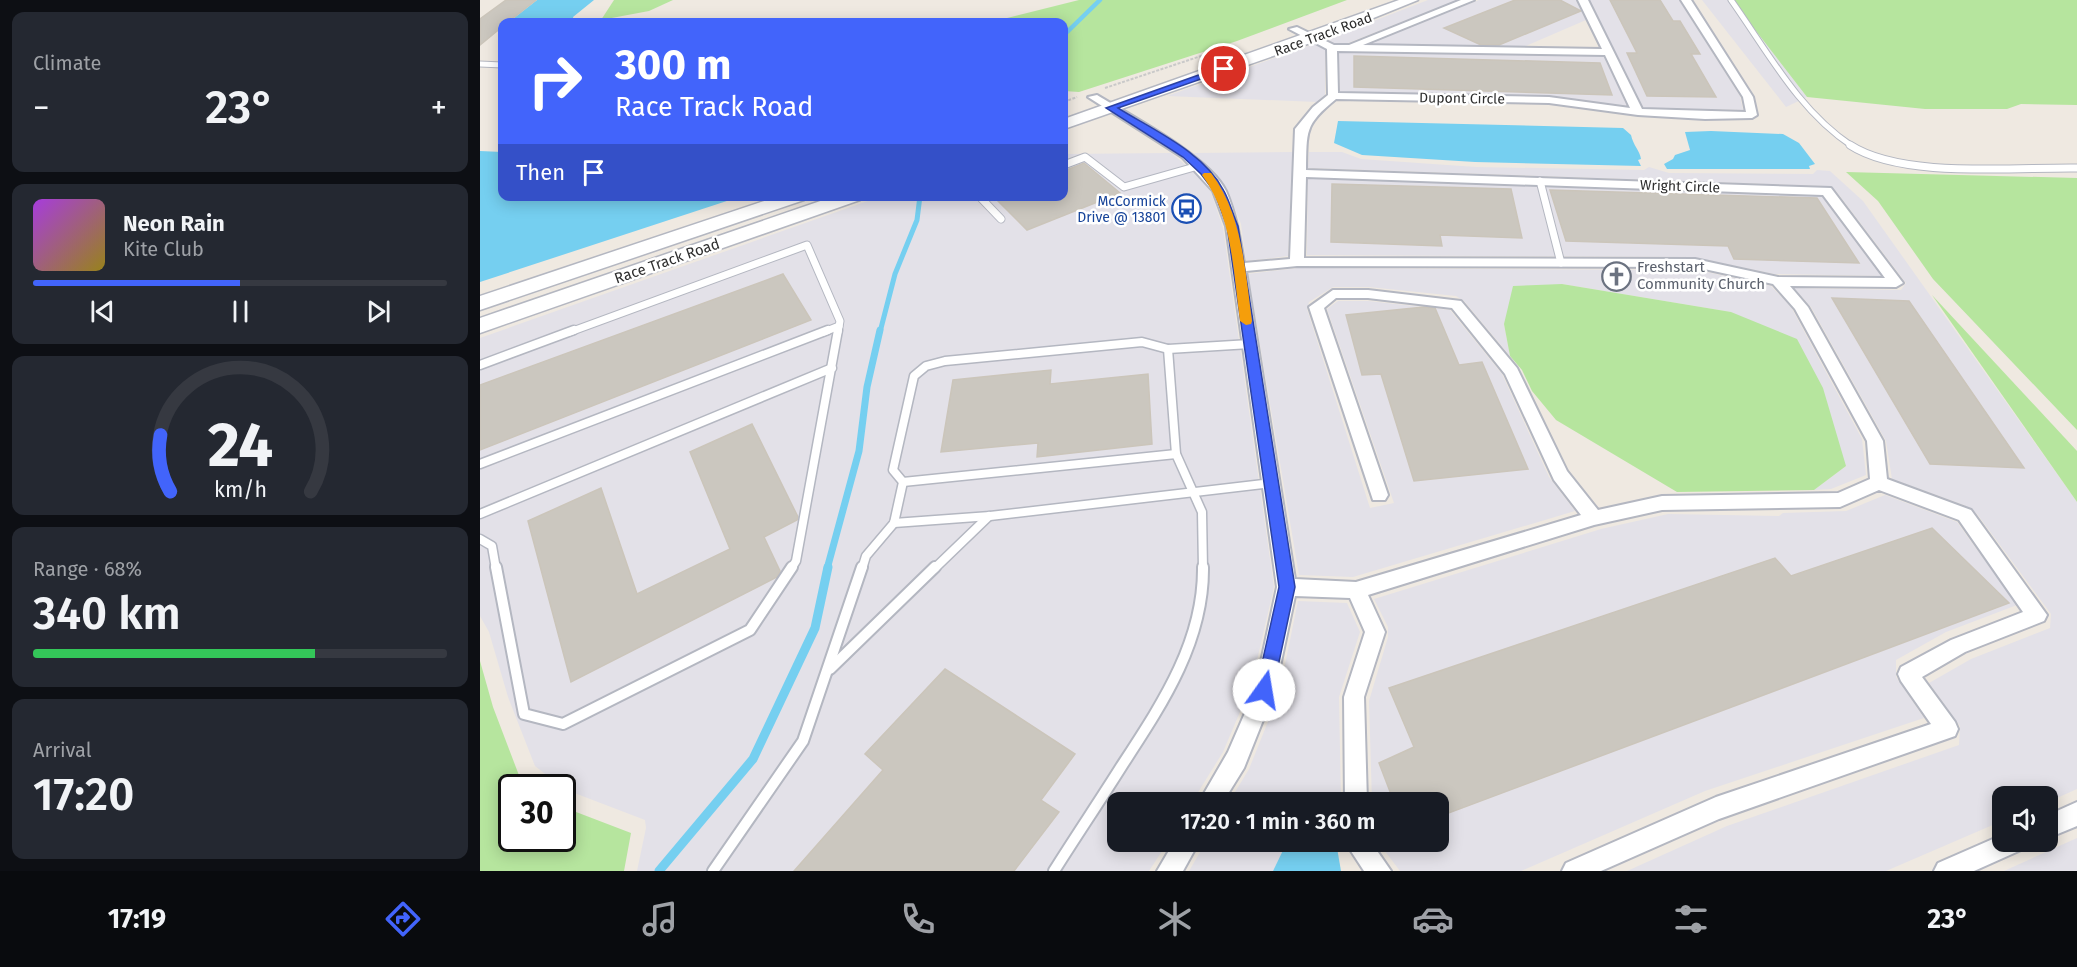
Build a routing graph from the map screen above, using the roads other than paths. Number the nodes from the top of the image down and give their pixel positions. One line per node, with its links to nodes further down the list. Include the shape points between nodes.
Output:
1 (1375, 0): 7 (main road, Race Track Road)
2 (1412, 0): 8 (main road, Race Track Road)
3 (1469, 0): 10 (street)
4 (1583, 0): 11 (street)
5 (1686, 0): 18 (street, Dupont Circle, via 1748,97 1752,115)
6 (1731, 0): 22 (lane, via 1813,113 1830,131 1854,147 1925,164)
7 (1294, 29): 8 (street); 14 (main road, Race Track Road)
8 (1314, 37): 9 (street); 17 (main road, Race Track Road)
9 (1332, 48): 10 (street); 16 (street)
10 (1346, 49): 11 (street)
11 (1609, 52): 18 (street)
12 (480, 64): 13 (lane)
13 (498, 65)
14 (1146, 79)
15 (1088, 96): 17 (street)
16 (1333, 96): 18 (street, Dupont Circle, via 1550,100); 23 (street, via 1301,129)
17 (1111, 108): 19 (main road, Race Track Road); 21 (street)
18 (1638, 112)
19 (1068, 123)
20 (1068, 163): 21 (lane, via 1085,157 1124,187)
21 (1198, 166): 31 (street, via 1219,190 1232,226)
22 (2077, 168)
23 (1300, 173): 24 (street, Wright Circle); 29 (street)
24 (1540, 181): 30 (lane); 32 (street, Wright Circle, via 1827,191 1896,283)
25 (783, 201): 33 (main road, Race Track Road)
26 (840, 201): 34 (main road, Race Track Road)
27 (984, 201): 28 (lane)
28 (1001, 219)
29 (1297, 262): 30 (street, Wright Circle); 31 (street, Wright Circle)
30 (1561, 263): 32 (street, Wright Circle, via 1695,263)
31 (1238, 268): 36 (street)
32 (1778, 281): 44 (street, via 1801,307 1875,441)
33 (480, 303)
34 (480, 326)
35 (839, 326): 38 (lane, via 807,245); 39 (lane); 41 (lane)
36 (1250, 344): 37 (lane); 43 (street)
37 (1168, 349): 40 (lane); 42 (lane, via 1142,342 1084,346 926,366 914,376 893,470)
38 (480, 365)
39 (831, 368): 47 (lane); 51 (lane, via 796,561 750,630 563,724 524,714 492,546)
40 (1176, 454): 42 (lane); 45 (lane)
41 (480, 464)
42 (903, 482): 50 (lane)
43 (1272, 483): 45 (lane); 52 (street)
44 (1880, 483): 49 (street, via 1840,500 1662,503); 66 (street, via 1965,515 2037,615 1958,646 1908,674 1947,729 1716,808)
45 (1194, 493): 48 (lane); 63 (lane, via 1202,512 1203,575 1194,628 1179,671 1163,703)
46 (1379, 495): 49 (street, via 1316,307 1333,294 1456,303 1512,372 1560,475)
47 (480, 514)
48 (990, 516): 50 (lane); 54 (lane)
49 (1594, 518): 53 (street)
50 (894, 523): 54 (lane, via 866,556)
51 (480, 539)
52 (1287, 587): 53 (street); 55 (street, via 1264,690 1236,760)
53 (1356, 590): 56 (street, via 1375,632 1354,697)
54 (827, 672): 62 (lane, via 803,741)
55 (1216, 792)
56 (1356, 792)
57 (2077, 814): 58 (street)
58 (2058, 823)
59 (1992, 851): 67 (street)
60 (1181, 852): 64 (street)
61 (1364, 852): 65 (street)
62 (713, 871)
63 (1054, 871)
64 (1169, 871)
65 (1378, 871)
66 (1574, 871)
67 (1946, 871)

